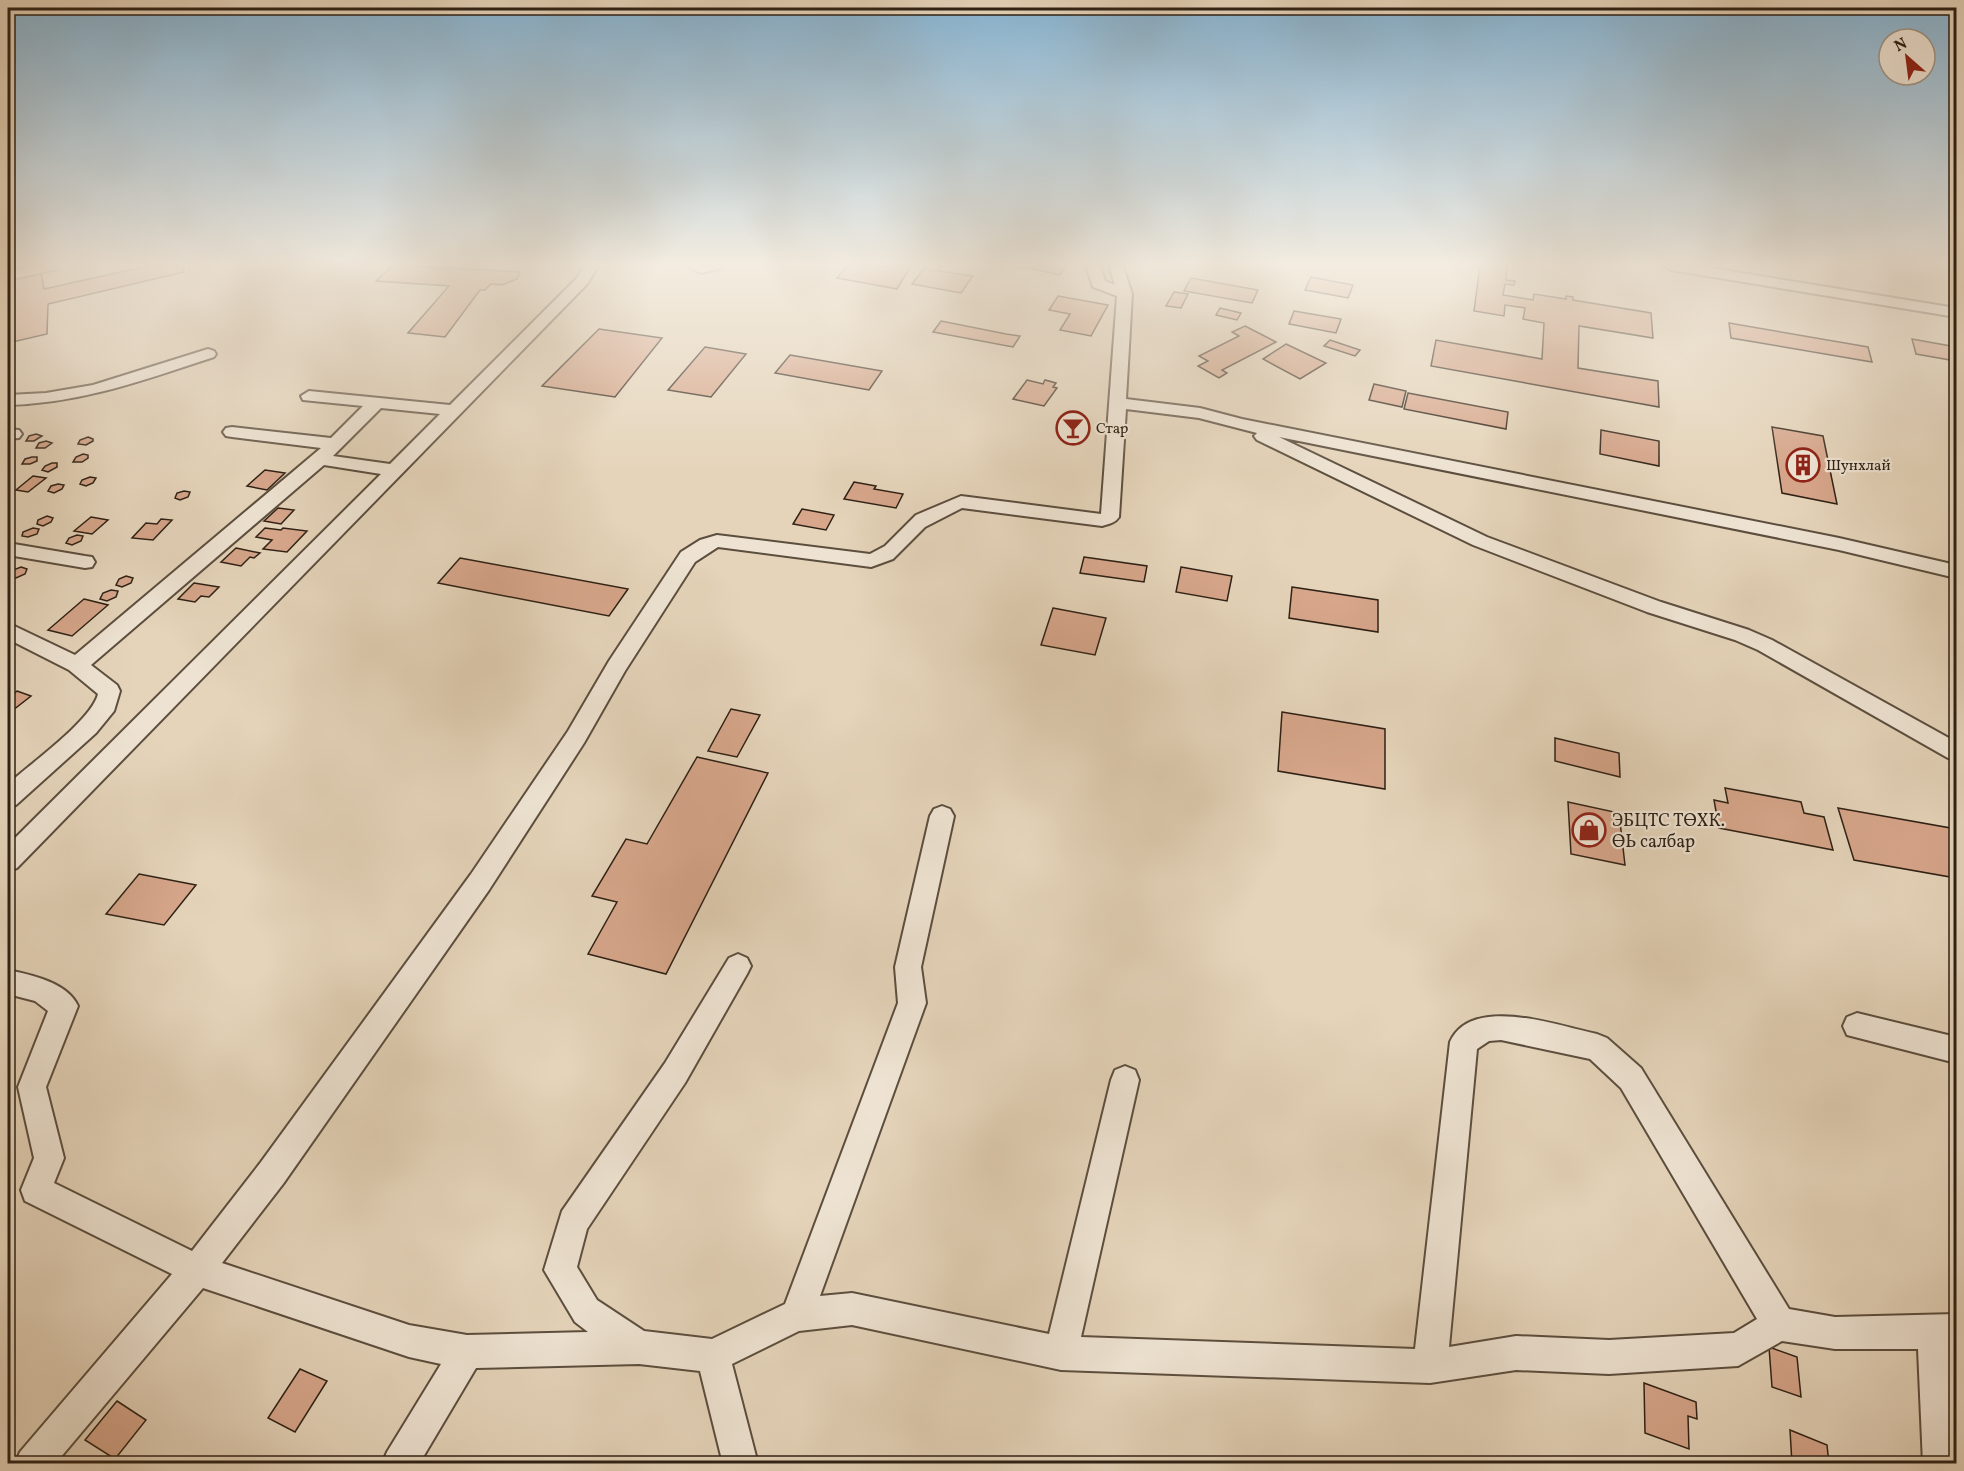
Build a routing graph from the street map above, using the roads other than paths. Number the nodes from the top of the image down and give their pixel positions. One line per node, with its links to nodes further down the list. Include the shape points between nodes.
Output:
1 (528, 335): 8 (street)
2 (1123, 335): 7 (street)
3 (208, 354): 5 (street, via 96,390)
4 (309, 396): 6 (street)
5 (8, 400)
6 (377, 402): 8 (street); 11 (street)
7 (1119, 403): 9 (street, via 1200,413); 28 (street, via 1109,519 961,502 918,523 881,559 866,561 717,541 688,557 480,882 320,1107)
8 (453, 410): 13 (street)
9 (1240, 424): 16 (street, via 1816,539); 19 (street, via 1480,541 1765,645)
10 (232, 432): 11 (street)
11 (336, 444): 12 (street)
12 (320, 459): 13 (street); 18 (street)
13 (393, 470): 22 (street)
14 (8, 549): 15 (street)
15 (85, 562)
16 (1956, 571)
17 (8, 630): 18 (street)
18 (77, 665): 20 (street, via 109,691 106,705)
19 (1956, 752)
20 (8, 798)
21 (942, 816): 29 (street, via 908,967 912,1003)
22 (8, 861)
23 (738, 966): 32 (street, via 675,1073 573,1222 560,1270 586,1311)
24 (8, 982): 28 (street, via 42,991 64,1006 32,1087 49,1158 36,1190)
25 (1857, 1026): 26 (street)
26 (1956, 1050)
27 (1125, 1080): 34 (street)
28 (197, 1270): 33 (street, via 410,1341); 37 (street)
29 (797, 1315): 34 (street, via 852,1309); 35 (street)
30 (1779, 1324): 31 (street, via 1835,1333); 36 (street, via 1738,1348 1609,1357 1516,1353); 36 (street, via 1631,1078 1597,1047 1501,1027 1484,1029 1464,1042)
31 (1945, 1330): 40 (street)
32 (639, 1347): 33 (street); 35 (street)
33 (467, 1352): 38 (street)
34 (1060, 1353): 36 (street)
35 (713, 1356): 39 (street)
36 (1430, 1366)
37 (32, 1464)
38 (399, 1464)
39 (741, 1464)
40 (1941, 1464)

